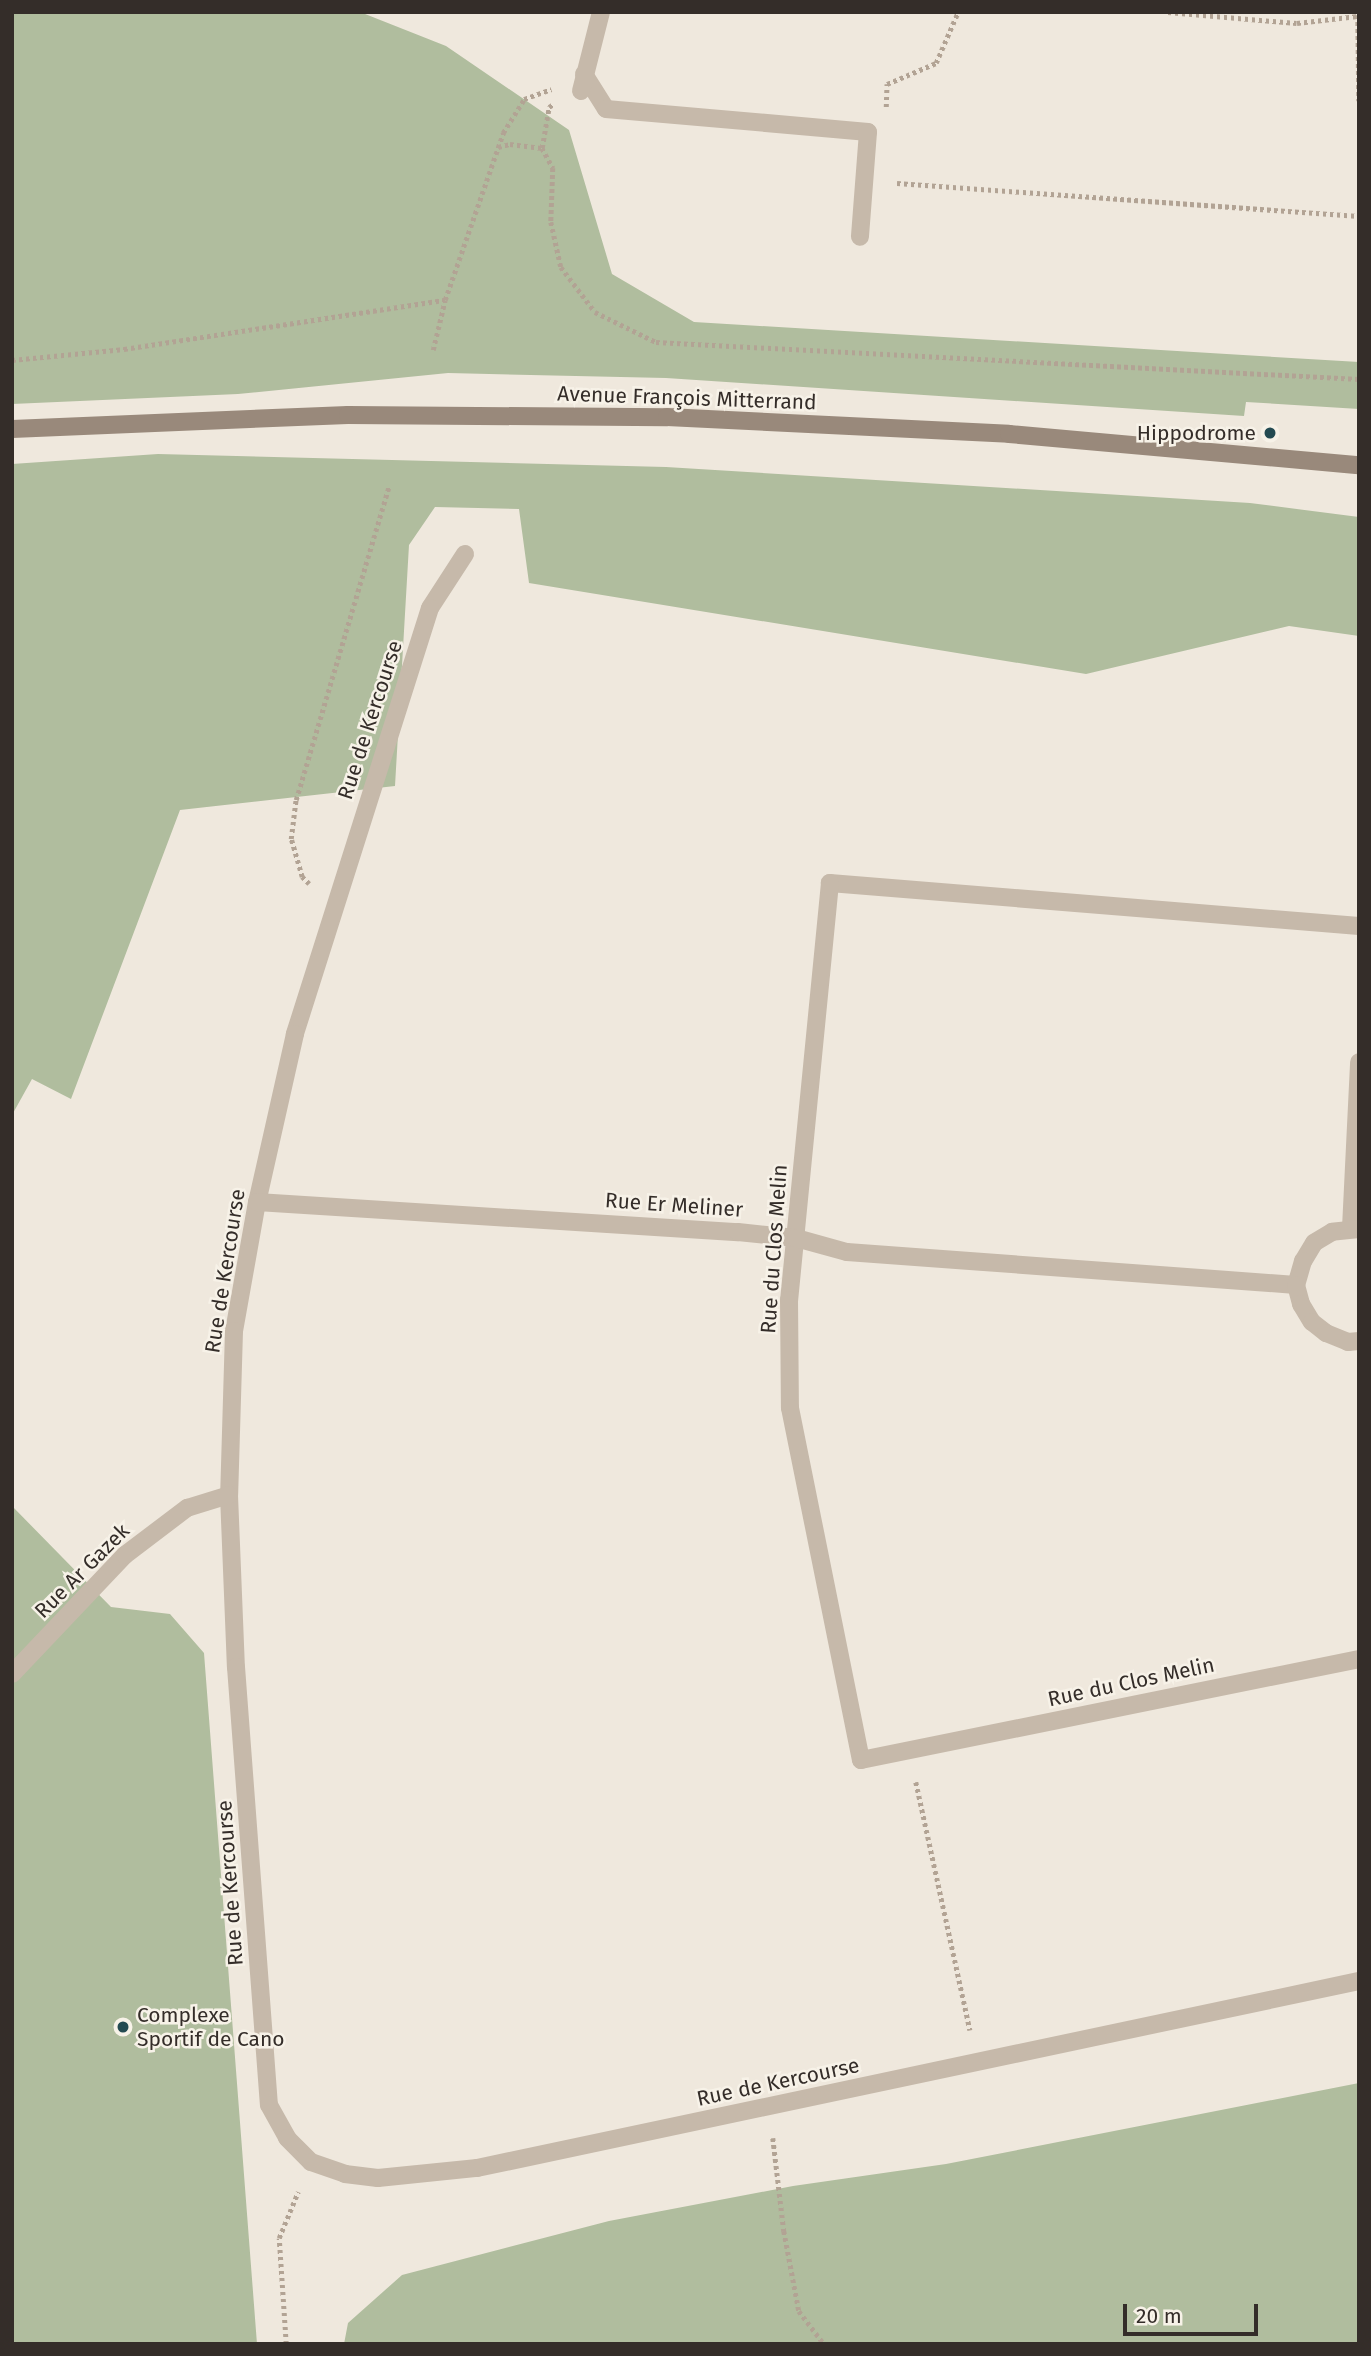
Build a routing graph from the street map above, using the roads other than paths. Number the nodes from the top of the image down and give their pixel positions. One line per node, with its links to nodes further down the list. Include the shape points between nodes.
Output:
1 (601, 12): 2 (street, via 583,83 606,109 868,132)
2 (860, 237)
3 (12, 429): 4 (main road, Avenue François Mitterrand, via 348,415 667,417 1009,434)
4 (1359, 465)
5 (465, 554): 8 (street, Rue de Kercourse, via 430,608 334,906 295,1034)
6 (1359, 926): 10 (street, Rue du Clos Melin, via 830,883)
7 (1359, 1062): 9 (street)
8 (257, 1202): 10 (street, Rue Er Meliner); 13 (street, Rue de Kercourse, via 234,1331)
9 (1355, 1229): 11 (street, via 1332,1233 1314,1243)
10 (796, 1238): 11 (street, Rue Er Meliner, via 847,1252); 14 (street, Rue du Clos Melin, via 789,1300 790,1408 861,1760)
11 (1296, 1285): 12 (street, via 1312,1322 1348,1342)
12 (1359, 1341)
13 (229, 1495): 15 (street, Rue Ar Gazek, via 187,1508 125,1555); 16 (street, Rue de Kercourse, via 236,1667 269,2105 288,2138 311,2162 345,2174 378,2178 477,2168)
14 (1359, 1658)
15 (12, 1674)
16 (1359, 1981)

